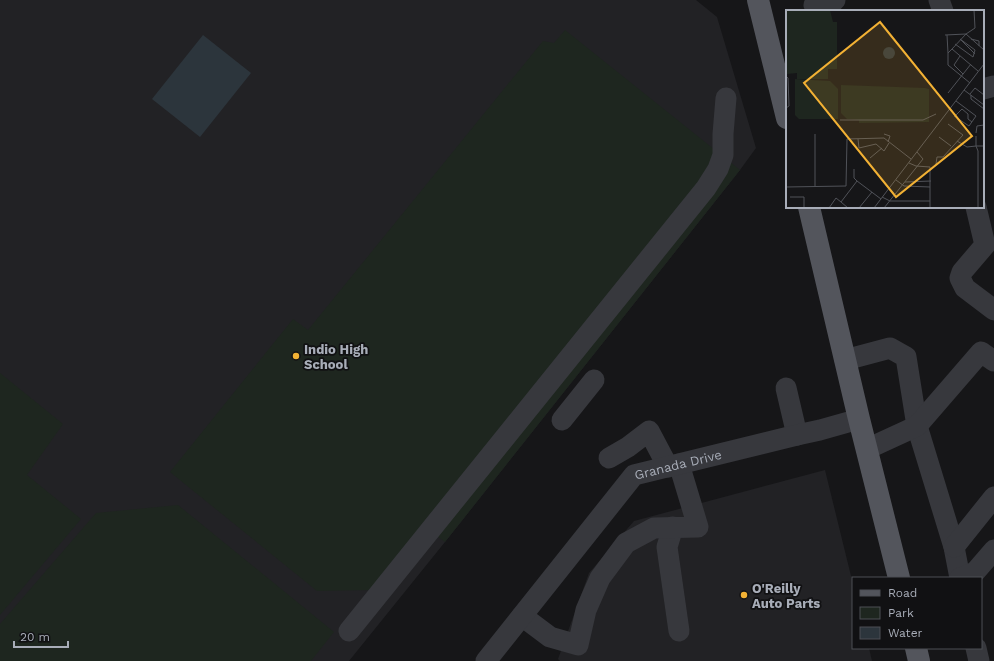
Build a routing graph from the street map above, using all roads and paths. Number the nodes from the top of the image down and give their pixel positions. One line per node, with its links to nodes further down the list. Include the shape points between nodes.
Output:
1 (758, 0): 7 (main road)
2 (939, 0): 3 (street)
3 (943, 10)
4 (994, 86): 5 (street)
5 (984, 89)
6 (726, 98): 30 (street, via 723,155 706,188)
7 (786, 114)
8 (809, 208): 11 (main road)
9 (976, 208): 10 (street, via 985,245 962,272 960,278 965,288)
10 (994, 310)
11 (845, 360): 15 (main road); 17 (street, via 890,348 906,356)
12 (994, 361): 17 (street, via 981,352)
13 (594, 380): 16 (street)
14 (786, 388): 18 (street)
15 (859, 419): 18 (street, Granada Drive); 19 (main road)
16 (562, 420)
17 (917, 426): 19 (street); 24 (street)
18 (797, 435): 21 (street, Granada Drive)
19 (867, 449): 26 (main road)
20 (608, 458): 21 (street, via 649,431)
21 (674, 465): 23 (street, via 698,527); 29 (street, Granada Drive, via 634,475)
22 (994, 497): 24 (street)
23 (673, 527): 29 (street, via 654,528 626,543 600,578 586,610 578,644 550,637); 31 (street, via 667,547)
24 (954, 547): 27 (street)
25 (994, 550): 28 (street, via 975,572)
26 (900, 577)
27 (960, 577)
28 (962, 577)
29 (522, 616): 34 (street, Granada Drive)
30 (349, 631)
31 (679, 631)
32 (916, 649): 35 (main road)
33 (976, 649): 36 (street)
34 (486, 661)
35 (920, 661)
36 (979, 661)

